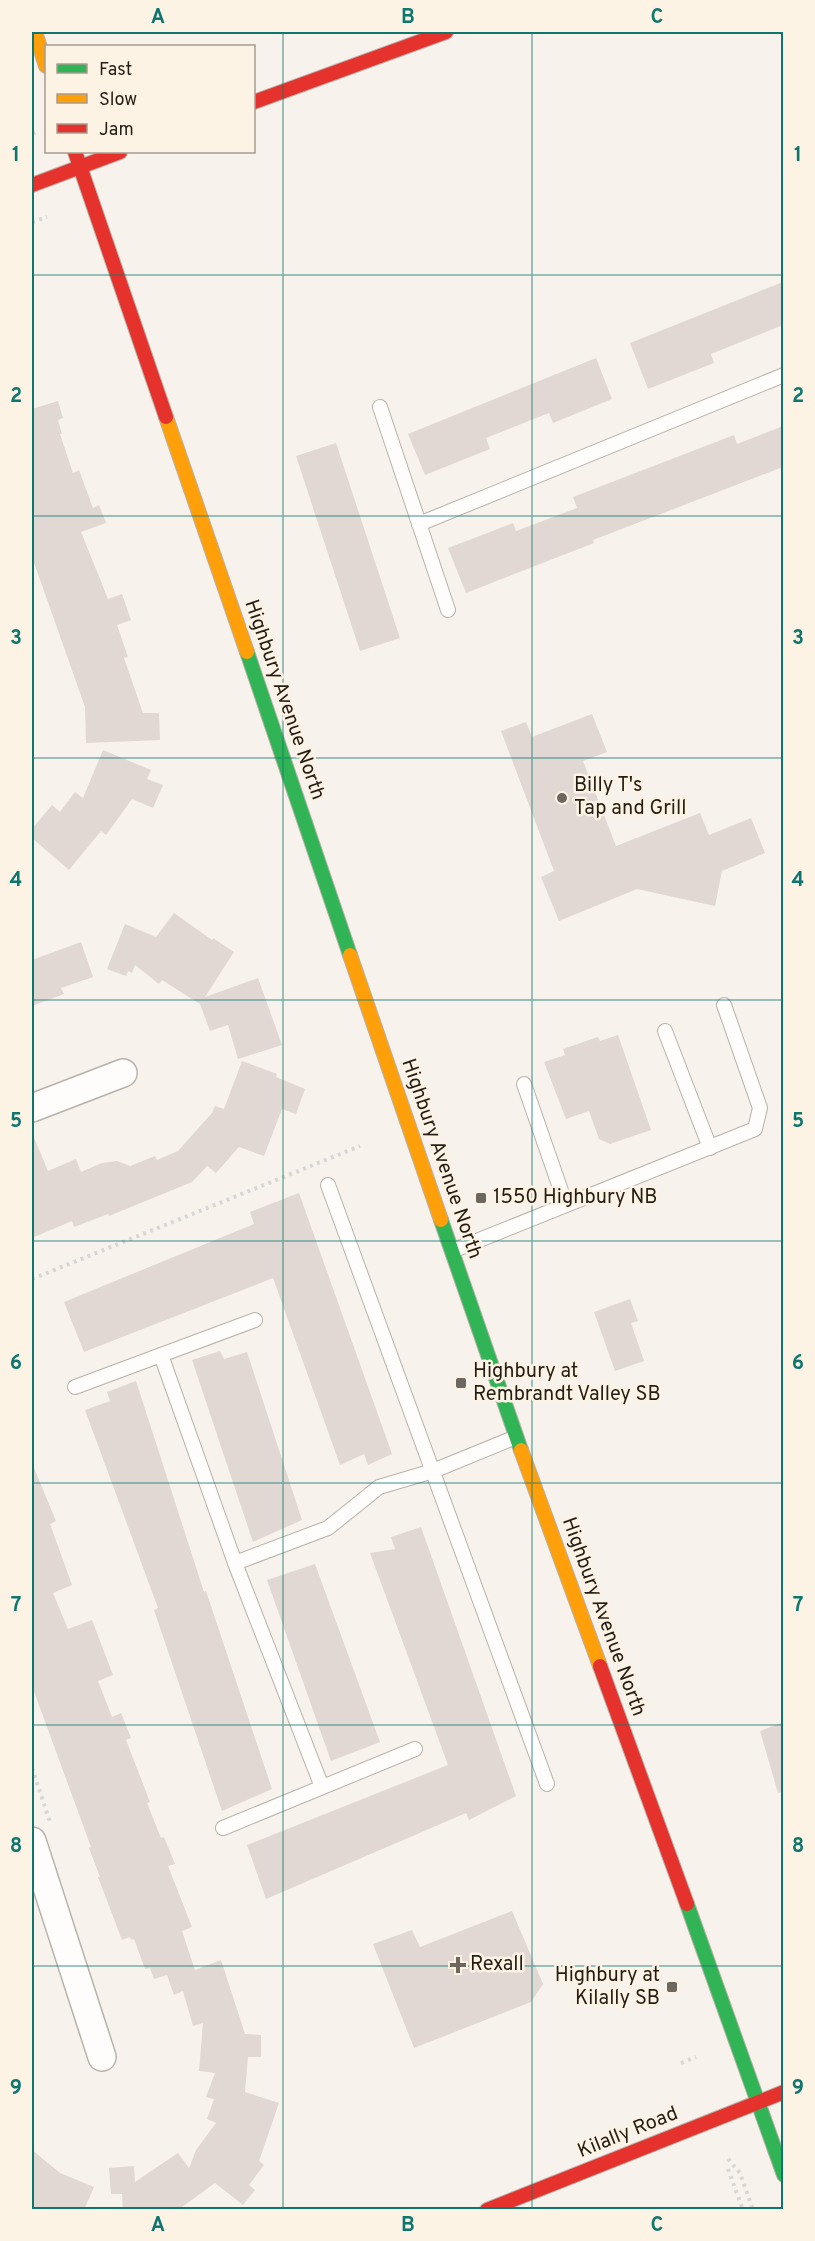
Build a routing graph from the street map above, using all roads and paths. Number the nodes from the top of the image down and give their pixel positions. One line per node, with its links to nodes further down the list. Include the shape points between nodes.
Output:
1 (35, 32): 3 (main road)
2 (446, 32): 4 (main road)
3 (45, 63)
4 (255, 102)
5 (75, 153): 7 (main road, Highbury Avenue North)
6 (117, 153): 7 (main road)
7 (80, 166): 8 (main road); 24 (main road, Highbury Avenue North)
8 (32, 185)
9 (47, 217): 10 (path)
10 (32, 222)
11 (783, 375): 13 (lane)
12 (380, 407): 13 (lane)
13 (419, 524): 14 (lane)
14 (448, 610)
15 (724, 1005): 21 (lane, via 760,1108 755,1129)
16 (665, 1031): 21 (lane)
17 (123, 1073): 19 (street)
18 (524, 1084): 23 (lane)
19 (32, 1108)
20 (360, 1146): 25 (path)
21 (710, 1148): 23 (lane)
22 (328, 1185): 30 (lane)
23 (566, 1205): 24 (lane)
24 (452, 1251): 29 (main road, Highbury Avenue North)
25 (32, 1279)
26 (255, 1320): 27 (lane)
27 (161, 1355): 28 (lane); 31 (lane)
28 (75, 1387)
29 (516, 1437): 30 (lane); 41 (main road, Highbury Avenue North)
30 (433, 1471): 31 (lane, via 379,1487 328,1528); 33 (lane)
31 (235, 1563): 34 (lane)
32 (415, 1749): 34 (lane)
33 (547, 1784)
34 (322, 1787): 35 (lane)
35 (222, 1828)
36 (32, 1841): 37 (street)
37 (102, 2057)
38 (696, 2057): 39 (path)
39 (681, 2063)
40 (783, 2092): 41 (main road, Kilally Road)
41 (759, 2102): 44 (main road, Highbury Avenue North); 45 (main road, Kilally Road)
42 (728, 2158): 47 (path, via 740,2173)
43 (728, 2169): 46 (path)
44 (783, 2175)
45 (487, 2210)
46 (743, 2210)
47 (753, 2210)

